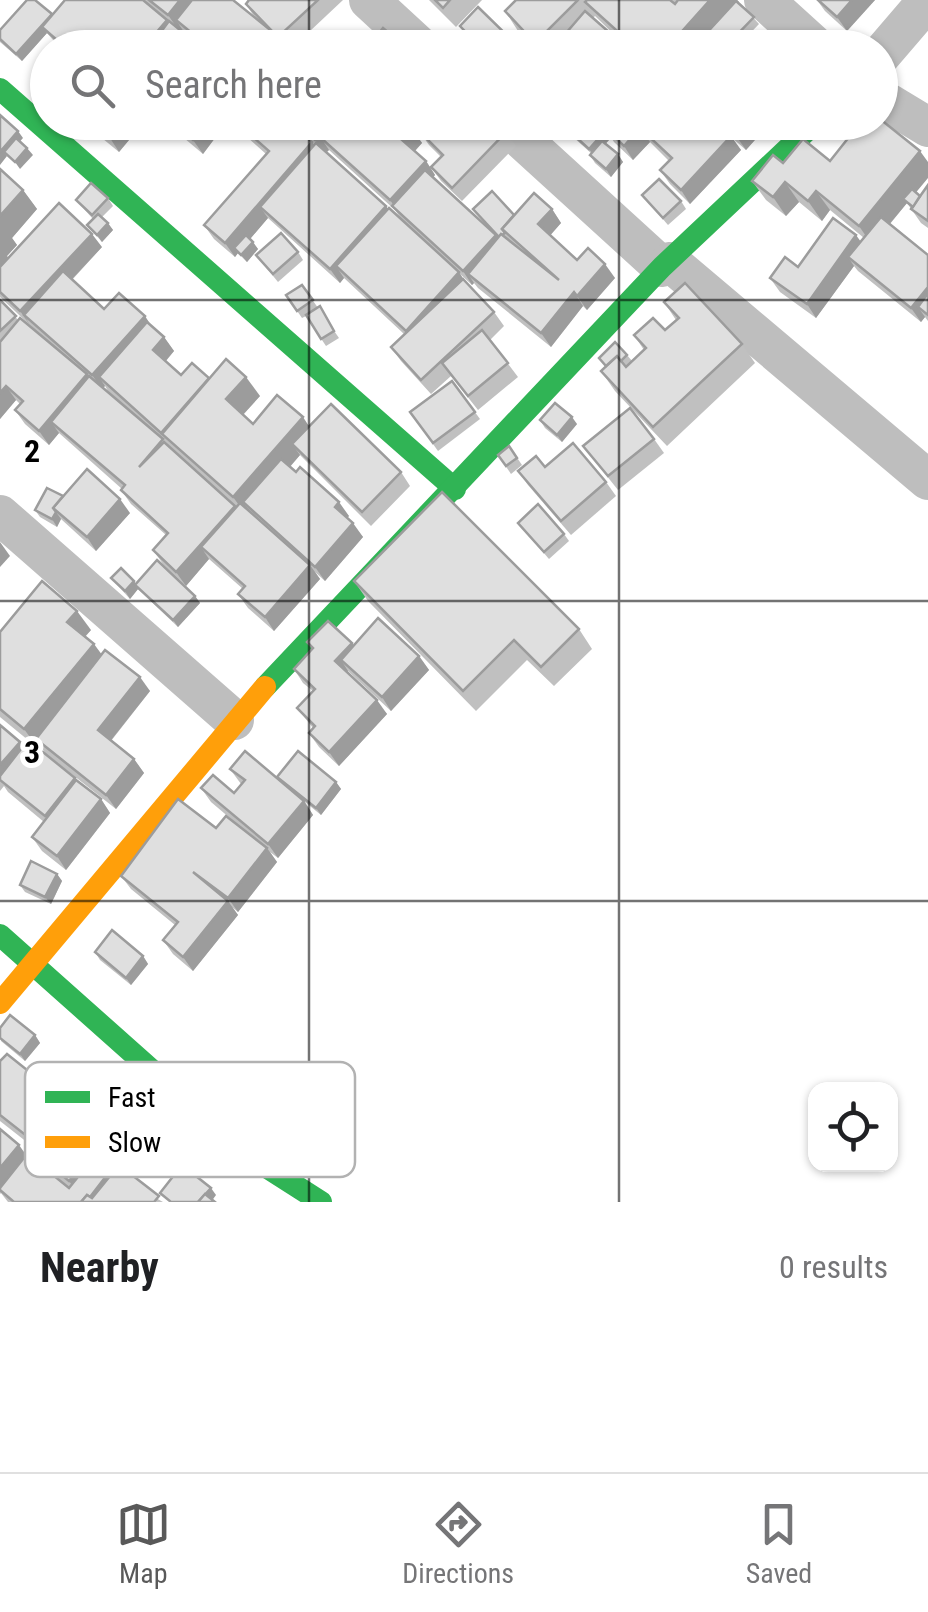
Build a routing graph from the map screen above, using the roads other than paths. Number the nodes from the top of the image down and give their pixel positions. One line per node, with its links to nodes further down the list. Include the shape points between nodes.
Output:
1 (368, 0): 4 (street)
2 (764, 0): 5 (street)
3 (928, 0): 6 (street)
4 (401, 30)
5 (798, 30)
6 (898, 35)
7 (0, 88): 9 (street)
8 (898, 109): 10 (street)
9 (30, 115)
10 (928, 127)
11 (59, 140): 16 (street)
12 (524, 140): 14 (street)
13 (797, 140): 14 (street)
14 (666, 264): 15 (street); 16 (street)
15 (928, 480)
16 (454, 490): 18 (street)
17 (0, 515): 18 (street)
18 (234, 720): 20 (street)
19 (0, 935): 20 (street)
20 (34, 965): 21 (street); 22 (street)
21 (0, 1003)
22 (143, 1062)
23 (282, 1177): 24 (street)
24 (321, 1202)

